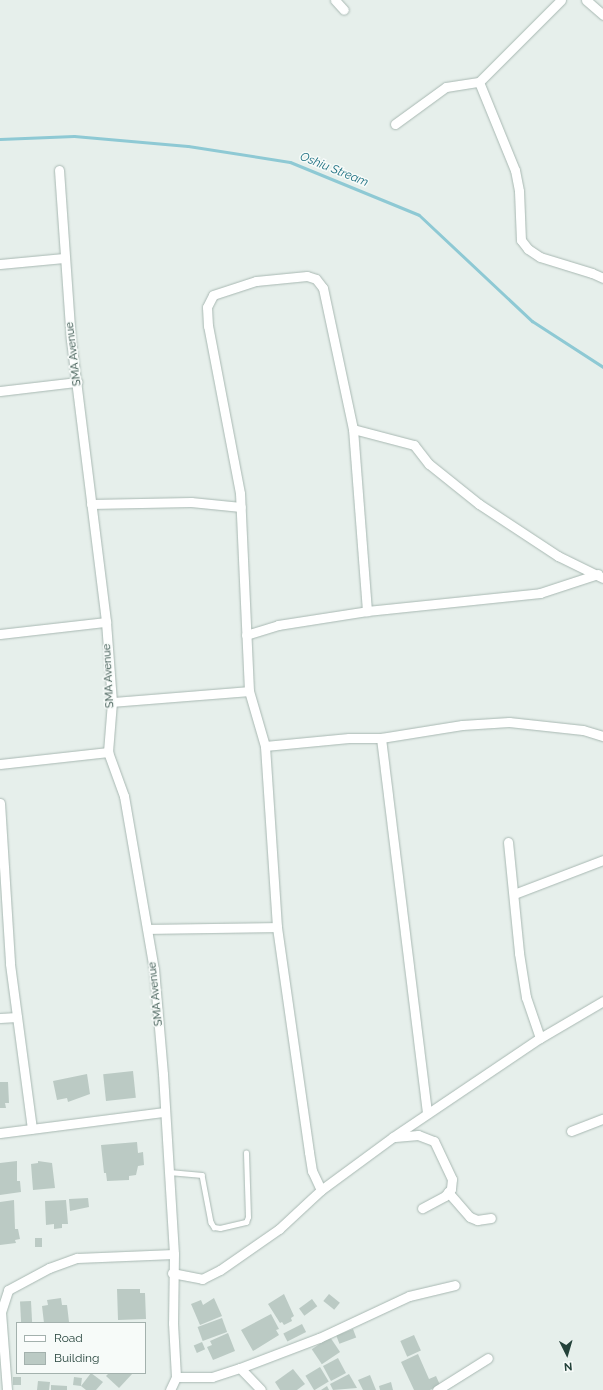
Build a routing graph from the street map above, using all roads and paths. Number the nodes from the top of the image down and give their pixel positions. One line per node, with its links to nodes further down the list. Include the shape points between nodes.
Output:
1 (335, 0): 5 (street)
2 (561, 0): 7 (street)
3 (586, 0): 4 (street)
4 (596, 3): 6 (street)
5 (344, 10)
6 (603, 15)
7 (480, 82): 8 (street, via 446,87); 12 (street, via 515,170 519,191 521,240 528,249 540,257 592,272)
8 (395, 124)
9 (59, 170): 10 (street, SMA Avenue)
10 (64, 258): 11 (street); 13 (street, SMA Avenue)
11 (0, 264)
12 (603, 278)
13 (77, 382): 14 (street); 16 (street, SMA Avenue)
14 (0, 391)
15 (353, 429): 17 (street, via 323,288 316,279 307,276 256,281 213,294 207,308 208,326); 18 (street, via 414,445 429,464 479,504 558,556); 19 (street)
16 (91, 504): 17 (street, via 191,502); 20 (street, SMA Avenue)
17 (241, 506): 22 (street)
18 (600, 576): 19 (street, via 556,590 512,598)
19 (367, 611): 22 (street, via 278,625)
20 (106, 622): 21 (street); 24 (street, SMA Avenue)
21 (0, 634)
22 (246, 635): 23 (street)
23 (248, 691): 24 (street); 27 (street)
24 (112, 702): 28 (street, SMA Avenue)
25 (603, 736): 26 (street, via 583,730 509,722 462,725)
26 (381, 738): 27 (street, via 349,738); 41 (street)
27 (265, 746): 34 (street)
28 (108, 752): 29 (street); 35 (street, SMA Avenue, via 124,796)
29 (0, 764)
30 (0, 804): 37 (street)
31 (508, 842): 33 (street)
32 (603, 860): 33 (street)
33 (514, 894): 39 (street, via 525,989)
34 (277, 927): 35 (street); 49 (street, via 312,1171)
35 (148, 930): 40 (street, SMA Avenue)
36 (603, 1001): 39 (street)
37 (16, 1017): 38 (street); 43 (street)
38 (0, 1018)
39 (540, 1038): 41 (street)
40 (165, 1112): 43 (street); 48 (street, SMA Avenue)
41 (427, 1114): 46 (street)
42 (603, 1119): 44 (street)
43 (32, 1129): 45 (street)
44 (571, 1131)
45 (0, 1133)
46 (393, 1137): 49 (street); 50 (street, via 418,1135 434,1141 452,1179)
47 (246, 1153): 48 (lane, via 246,1222 214,1227 202,1175)
48 (168, 1172): 53 (street, SMA Avenue)
49 (321, 1190): 54 (street, via 279,1229 220,1270 202,1279)
50 (448, 1192): 51 (street); 52 (street, via 470,1217 476,1220)
51 (422, 1208)
52 (491, 1218)
53 (174, 1254): 54 (street, SMA Avenue); 56 (street, via 77,1258 49,1268)
54 (172, 1273): 59 (street, SMA Avenue)
55 (455, 1285): 58 (street, via 409,1296 319,1338)
56 (4, 1290): 60 (street, via 1,1312)
57 (488, 1358): 63 (street)
58 (240, 1368): 59 (street, via 212,1376); 62 (street)
59 (176, 1377): 61 (street)
60 (7, 1390)
61 (170, 1390)
62 (261, 1390)
63 (438, 1390)

